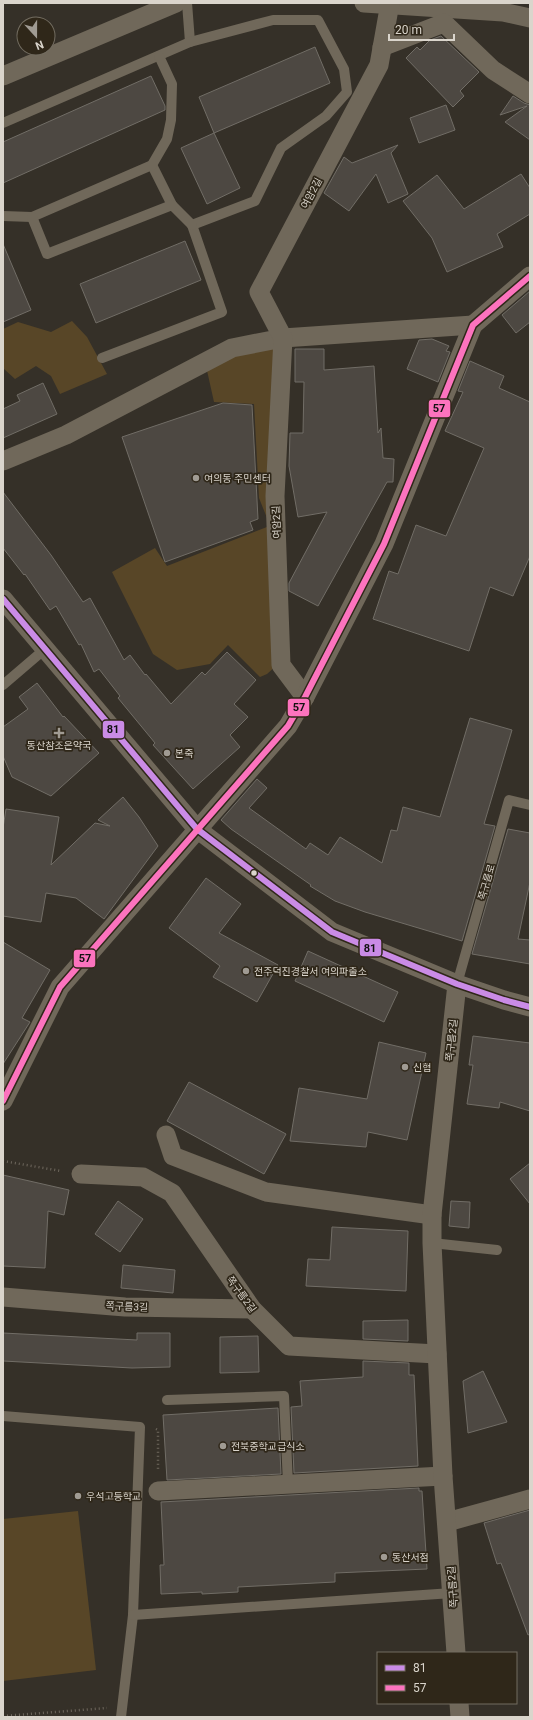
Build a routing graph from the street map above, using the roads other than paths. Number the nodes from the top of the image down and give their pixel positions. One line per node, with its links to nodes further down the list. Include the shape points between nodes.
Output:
1 (176, 3): 9 (street)
2 (187, 3): 6 (lane)
3 (364, 3): 4 (street)
4 (390, 4): 5 (street, via 503,12); 7 (street, 여암2길)
5 (530, 18)
6 (190, 42): 8 (lane); 16 (lane, via 273,20 318,20 344,69 347,92 326,116 281,148 255,201)
7 (382, 47): 10 (street, via 444,22 493,70); 19 (street, 여암2길, via 379,65 259,292)
8 (159, 56): 11 (lane); 12 (lane, via 172,84 171,120 167,138)
9 (3, 76)
10 (530, 94)
11 (3, 122)
12 (152, 165): 13 (lane); 15 (lane)
13 (172, 205): 15 (lane, via 46,254); 16 (lane)
14 (3, 216): 15 (lane)
15 (32, 217)
16 (192, 225): 20 (lane, via 222,312)
17 (530, 276): 18 (street)
18 (473, 325): 19 (street); 25 (street, via 384,544)
19 (283, 338): 21 (street, via 232,348 66,435); 25 (street, 여암2길, via 275,496 281,665)
20 (102, 358)
21 (3, 461)
22 (3, 599): 23 (street)
23 (45, 649): 24 (lane); 27 (street)
24 (3, 685)
25 (305, 697): 27 (street, via 288,726)
26 (530, 804): 28 (lane, 쪽구름로, via 509,800)
27 (197, 829): 28 (street, via 332,932); 30 (street, via 60,987)
28 (457, 984): 29 (street); 33 (street, 쪽구름2길)
29 (530, 1007)
30 (3, 1101)
31 (166, 1135): 33 (street, via 173,1156 266,1192)
32 (81, 1174): 37 (street, 쪽구름2길, via 143,1177 172,1193)
33 (432, 1215): 34 (street, 쪽구름2길)
34 (432, 1243): 35 (lane); 38 (street, 쪽구름2길)
35 (497, 1250)
36 (3, 1296): 37 (street, 쪽구름3길, via 125,1307)
37 (252, 1309): 38 (street, 쪽구름2길, via 290,1346)
38 (437, 1354): 41 (street, 쪽구름2길)
39 (167, 1400): 42 (lane, via 284,1396)
40 (3, 1416): 47 (lane, via 140,1427)
41 (443, 1476): 42 (street); 45 (street, 쪽구름2길)
42 (288, 1484): 43 (street)
43 (158, 1491)
44 (530, 1499): 45 (street)
45 (447, 1522): 46 (street, 쪽구름2길)
46 (452, 1593): 47 (lane); 48 (street, 쪽구름2길)
47 (133, 1615): 50 (lane)
48 (456, 1652)
49 (459, 1704): 51 (street)
50 (121, 1717)
51 (460, 1717)

